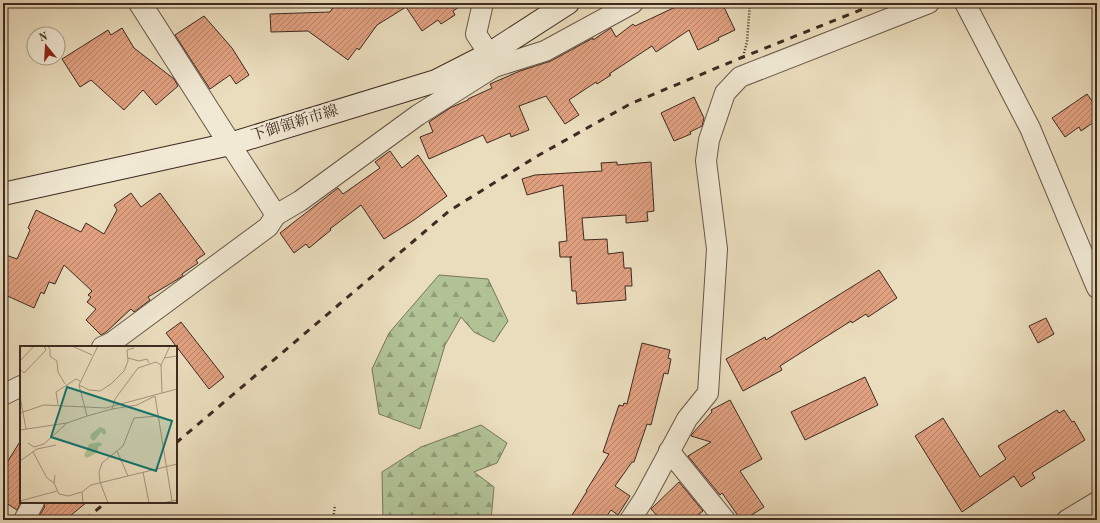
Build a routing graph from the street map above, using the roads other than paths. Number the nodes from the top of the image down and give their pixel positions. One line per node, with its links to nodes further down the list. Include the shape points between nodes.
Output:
1 (140, 3): 8 (main road)
2 (483, 3): 7 (street, via 476,34)
3 (568, 3): 7 (main road, 下御領新市線)
4 (632, 3): 7 (street, via 545,51)
5 (929, 3): 15 (street, via 740,77 725,93 709,140 706,161 717,249 708,393 686,418)
6 (965, 3): 11 (street, via 1030,128)
7 (491, 61): 8 (main road, 下御領新市線, via 436,81); 10 (street, via 300,201)
8 (230, 144): 9 (main road, 下御領新市線); 10 (street)
9 (3, 194)
10 (276, 215): 12 (street, via 268,227)
11 (1097, 288)
12 (107, 346)
13 (20, 386): 14 (street)
14 (3, 395)
15 (669, 451): 19 (street); 20 (street)
16 (1097, 502): 21 (street)
17 (33, 503): 18 (street)
18 (24, 520)
19 (630, 520)
20 (725, 520)
21 (1067, 520)

